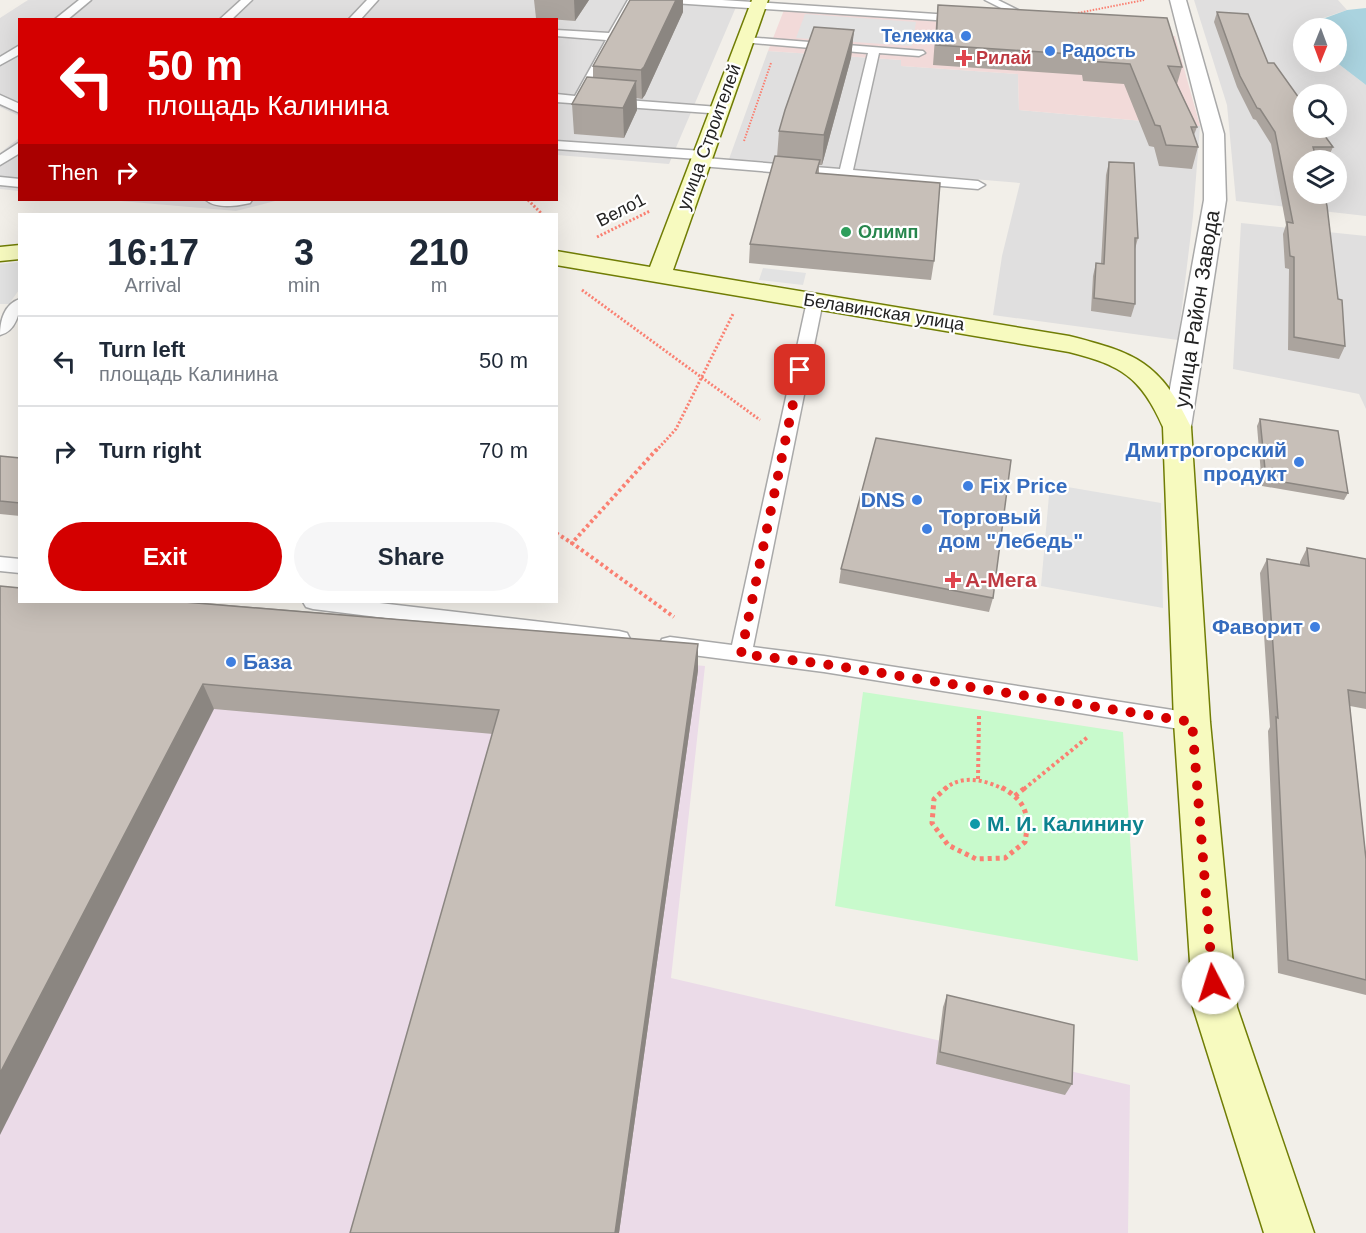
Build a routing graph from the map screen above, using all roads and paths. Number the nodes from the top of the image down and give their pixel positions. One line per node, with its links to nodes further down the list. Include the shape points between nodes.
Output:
1 (86, 0): 10 (lane)
2 (247, 0): 11 (lane)
3 (373, 0): 12 (lane)
4 (633, 0): 17 (lane)
5 (673, 0): 9 (lane)
6 (990, 0): 14 (lane)
7 (1144, 0): 14 (path, via 1105,10)
8 (1178, 0): 54 (street, улица Район Завода, via 1180,32 1214,134 1215,200)
9 (759, 3): 13 (lane); 18 (street, улица Строителей)
10 (62, 18)
11 (226, 18)
12 (355, 18)
13 (973, 19)
14 (1031, 20): 15 (lane, via 1041,23)
15 (1007, 21)
16 (558, 33): 17 (lane)
17 (613, 37): 26 (lane)
18 (746, 40): 19 (lane); 28 (street, улица Строителей)
19 (778, 42): 21 (lane); 33 (path)
20 (18, 49): 23 (lane)
21 (874, 49): 22 (lane); 34 (lane)
22 (919, 53)
23 (0, 62)
24 (558, 98): 26 (lane)
25 (0, 99): 27 (lane)
26 (579, 100): 28 (lane)
27 (18, 108)
28 (719, 111): 31 (street, улица Строителей)
29 (558, 145): 31 (lane)
30 (18, 148): 32 (lane)
31 (701, 159): 33 (lane); 47 (street, улица Строителей)
32 (0, 161)
33 (736, 165): 34 (lane)
34 (846, 173): 37 (lane)
35 (0, 181): 36 (lane)
36 (18, 183)
37 (978, 185)
38 (225, 201): 39 (lane)
39 (241, 201)
40 (529, 201): 42 (path)
41 (658, 208): 43 (path, Вело1)
42 (541, 213)
43 (589, 241)
44 (18, 252): 45 (street)
45 (0, 254)
46 (558, 258): 47 (street, Белавинская улица)
47 (659, 275): 49 (street, Белавинская улица)
48 (576, 286): 53 (path)
49 (814, 301): 54 (street, Белавинская улица, via 998,330 1113,357 1145,375 1157,387); 55 (lane)
50 (18, 307): 52 (lane)
51 (735, 309): 53 (path)
52 (0, 330)
53 (700, 376): 55 (path); 57 (path, via 676,429)
54 (1177, 427): 64 (street, улица Район Завода)
55 (786, 440): 61 (lane)
56 (558, 534): 57 (path)
57 (572, 543): 61 (path)
58 (0, 564): 59 (lane)
59 (18, 566)
60 (321, 603): 61 (lane)
61 (731, 653): 62 (lane)
62 (979, 688): 63 (lane); 65 (path)
63 (1119, 710): 64 (lane); 66 (path)
64 (1192, 722): 67 (street, улица Район Завода, via 1215,1006)
65 (978, 779): 66 (path, via 998,784); 66 (path, via 951,783 934,800 932,823 948,845 976,859 1005,858 1025,842 1029,819)
66 (1015, 796)
67 (1289, 1233)

